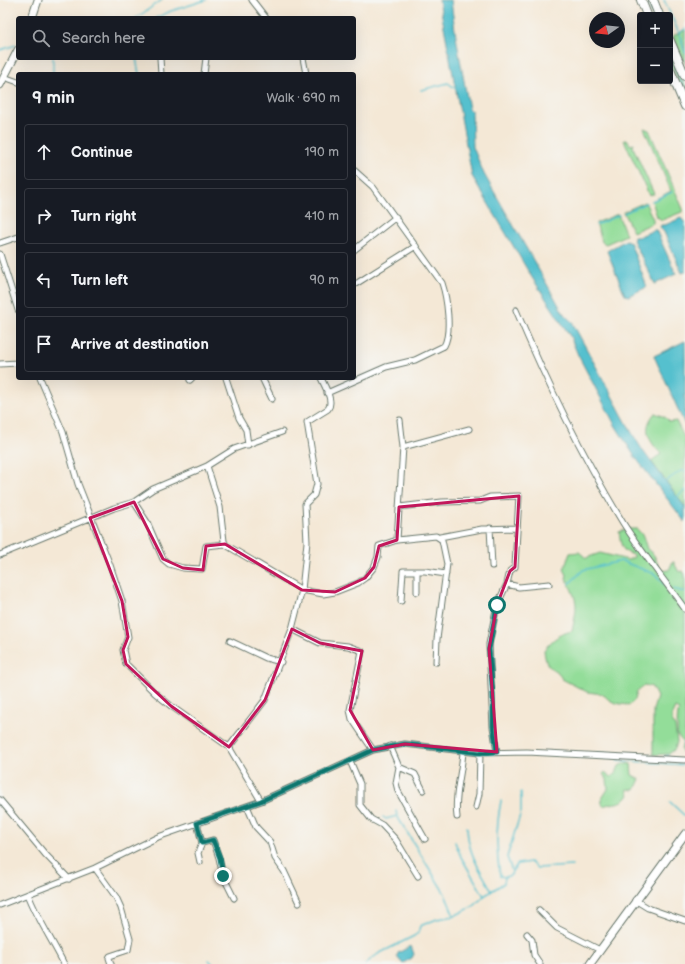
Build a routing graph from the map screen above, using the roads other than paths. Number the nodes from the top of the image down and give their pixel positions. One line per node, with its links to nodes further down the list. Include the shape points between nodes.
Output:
1 (38, 0): 7 (main road)
2 (252, 0): 8 (street)
3 (641, 0): 5 (highway)
4 (653, 0): 6 (highway)
5 (646, 12)
6 (658, 12)
7 (33, 16)
8 (264, 16)
9 (673, 47): 17 (highway)
10 (16, 54): 18 (main road)
11 (160, 60): 14 (street)
12 (206, 60): 15 (street)
13 (303, 60): 16 (street)
14 (161, 72)
15 (204, 72)
16 (306, 72)
17 (685, 76)
18 (4, 77): 20 (street); 21 (main road)
19 (673, 77): 22 (highway)
20 (16, 81)
21 (0, 85)
22 (685, 106)
23 (356, 172): 24 (street)
24 (396, 217): 27 (street); 28 (street)
25 (16, 238): 26 (street)
26 (0, 243)
27 (416, 246): 30 (street); 39 (street, via 436,273 445,292 448,319 445,344 415,360 386,367)
28 (356, 248)
29 (0, 254): 31 (street)
30 (356, 284)
31 (16, 304)
32 (516, 310): 64 (street, via 542,371 578,443 620,517)
33 (16, 363): 34 (street)
34 (0, 364)
35 (41, 380): 49 (street, via 63,432)
36 (227, 380): 44 (street, via 239,418 246,430)
37 (263, 380): 40 (street)
38 (322, 380): 39 (street)
39 (328, 393): 61 (street, via 328,409 307,422 317,484 314,495 305,504 307,542)
40 (272, 399)
41 (400, 420): 45 (street)
42 (469, 429): 45 (street)
43 (282, 432): 44 (street)
44 (248, 445): 46 (street, via 234,449)
45 (403, 447): 48 (street)
46 (207, 466): 47 (street, via 153,489); 54 (street, via 220,507)
47 (134, 502): 49 (street); 54 (street, via 147,522 163,559 169,564 202,570 206,546)
48 (399, 507): 51 (street, via 519,496); 53 (street)
49 (90, 518): 55 (street); 70 (street, via 122,601 128,637 122,650 126,664 171,706)
50 (490, 528): 51 (street); 52 (street); 56 (street)
51 (516, 528): 59 (street, via 515,567 510,571)
52 (440, 537): 53 (street); 58 (street, via 445,554)
53 (397, 540): 61 (street, via 379,546 374,567 358,583 323,594)
54 (226, 544): 61 (street, via 235,552)
55 (0, 555)
56 (492, 566)
57 (418, 571): 58 (street); 62 (street); 63 (street, via 403,571)
58 (446, 574): 68 (street, via 440,607)
59 (507, 584): 60 (street, via 519,587); 73 (street, via 497,605 489,649)
60 (549, 584)
61 (302, 590): 65 (street)
62 (417, 592)
63 (402, 600)
64 (685, 609)
65 (292, 629): 67 (street); 71 (street, via 320,643 348,646 362,651 350,710 352,719)
66 (230, 642): 67 (street)
67 (281, 662): 70 (street, via 266,700)
68 (436, 662)
69 (390, 746): 71 (street); 72 (street, via 405,744); 77 (street)
70 (229, 747): 80 (street)
71 (373, 750): 75 (street)
72 (463, 751): 74 (street); 83 (street, via 457,790)
73 (497, 752): 74 (street); 76 (street)
74 (480, 753): 82 (street, via 479,794)
75 (350, 760): 80 (street); 90 (street, via 360,784 360,805 371,819 382,825 396,840)
76 (685, 760)
77 (399, 767): 78 (street, via 415,774); 86 (street, via 396,783 398,791)
78 (423, 790)
79 (0, 800): 91 (street)
80 (261, 801): 81 (street)
81 (247, 806): 84 (street); 95 (street, via 256,827 270,842 275,858)
82 (476, 807)
83 (457, 817)
84 (197, 823): 87 (street); 89 (street, via 158,837)
85 (685, 834): 94 (main road)
86 (425, 839)
87 (202, 843): 88 (street, via 198,853); 93 (street, via 213,840 223,876)
88 (200, 862)
89 (95, 868): 91 (street); 102 (street, via 116,897 130,939 128,950 110,956)
90 (418, 876)
91 (69, 879): 92 (street)
92 (28, 894): 96 (street); 101 (street)
93 (234, 898)
94 (636, 900): 98 (street, via 648,908); 100 (main road)
95 (299, 903)
96 (0, 905)
97 (539, 910): 100 (street, via 557,928)
98 (685, 921)
99 (527, 934): 103 (street, via 532,940 534,956)
100 (600, 950): 104 (main road)
101 (64, 964)
102 (110, 964)
103 (540, 964)
104 (590, 964)

